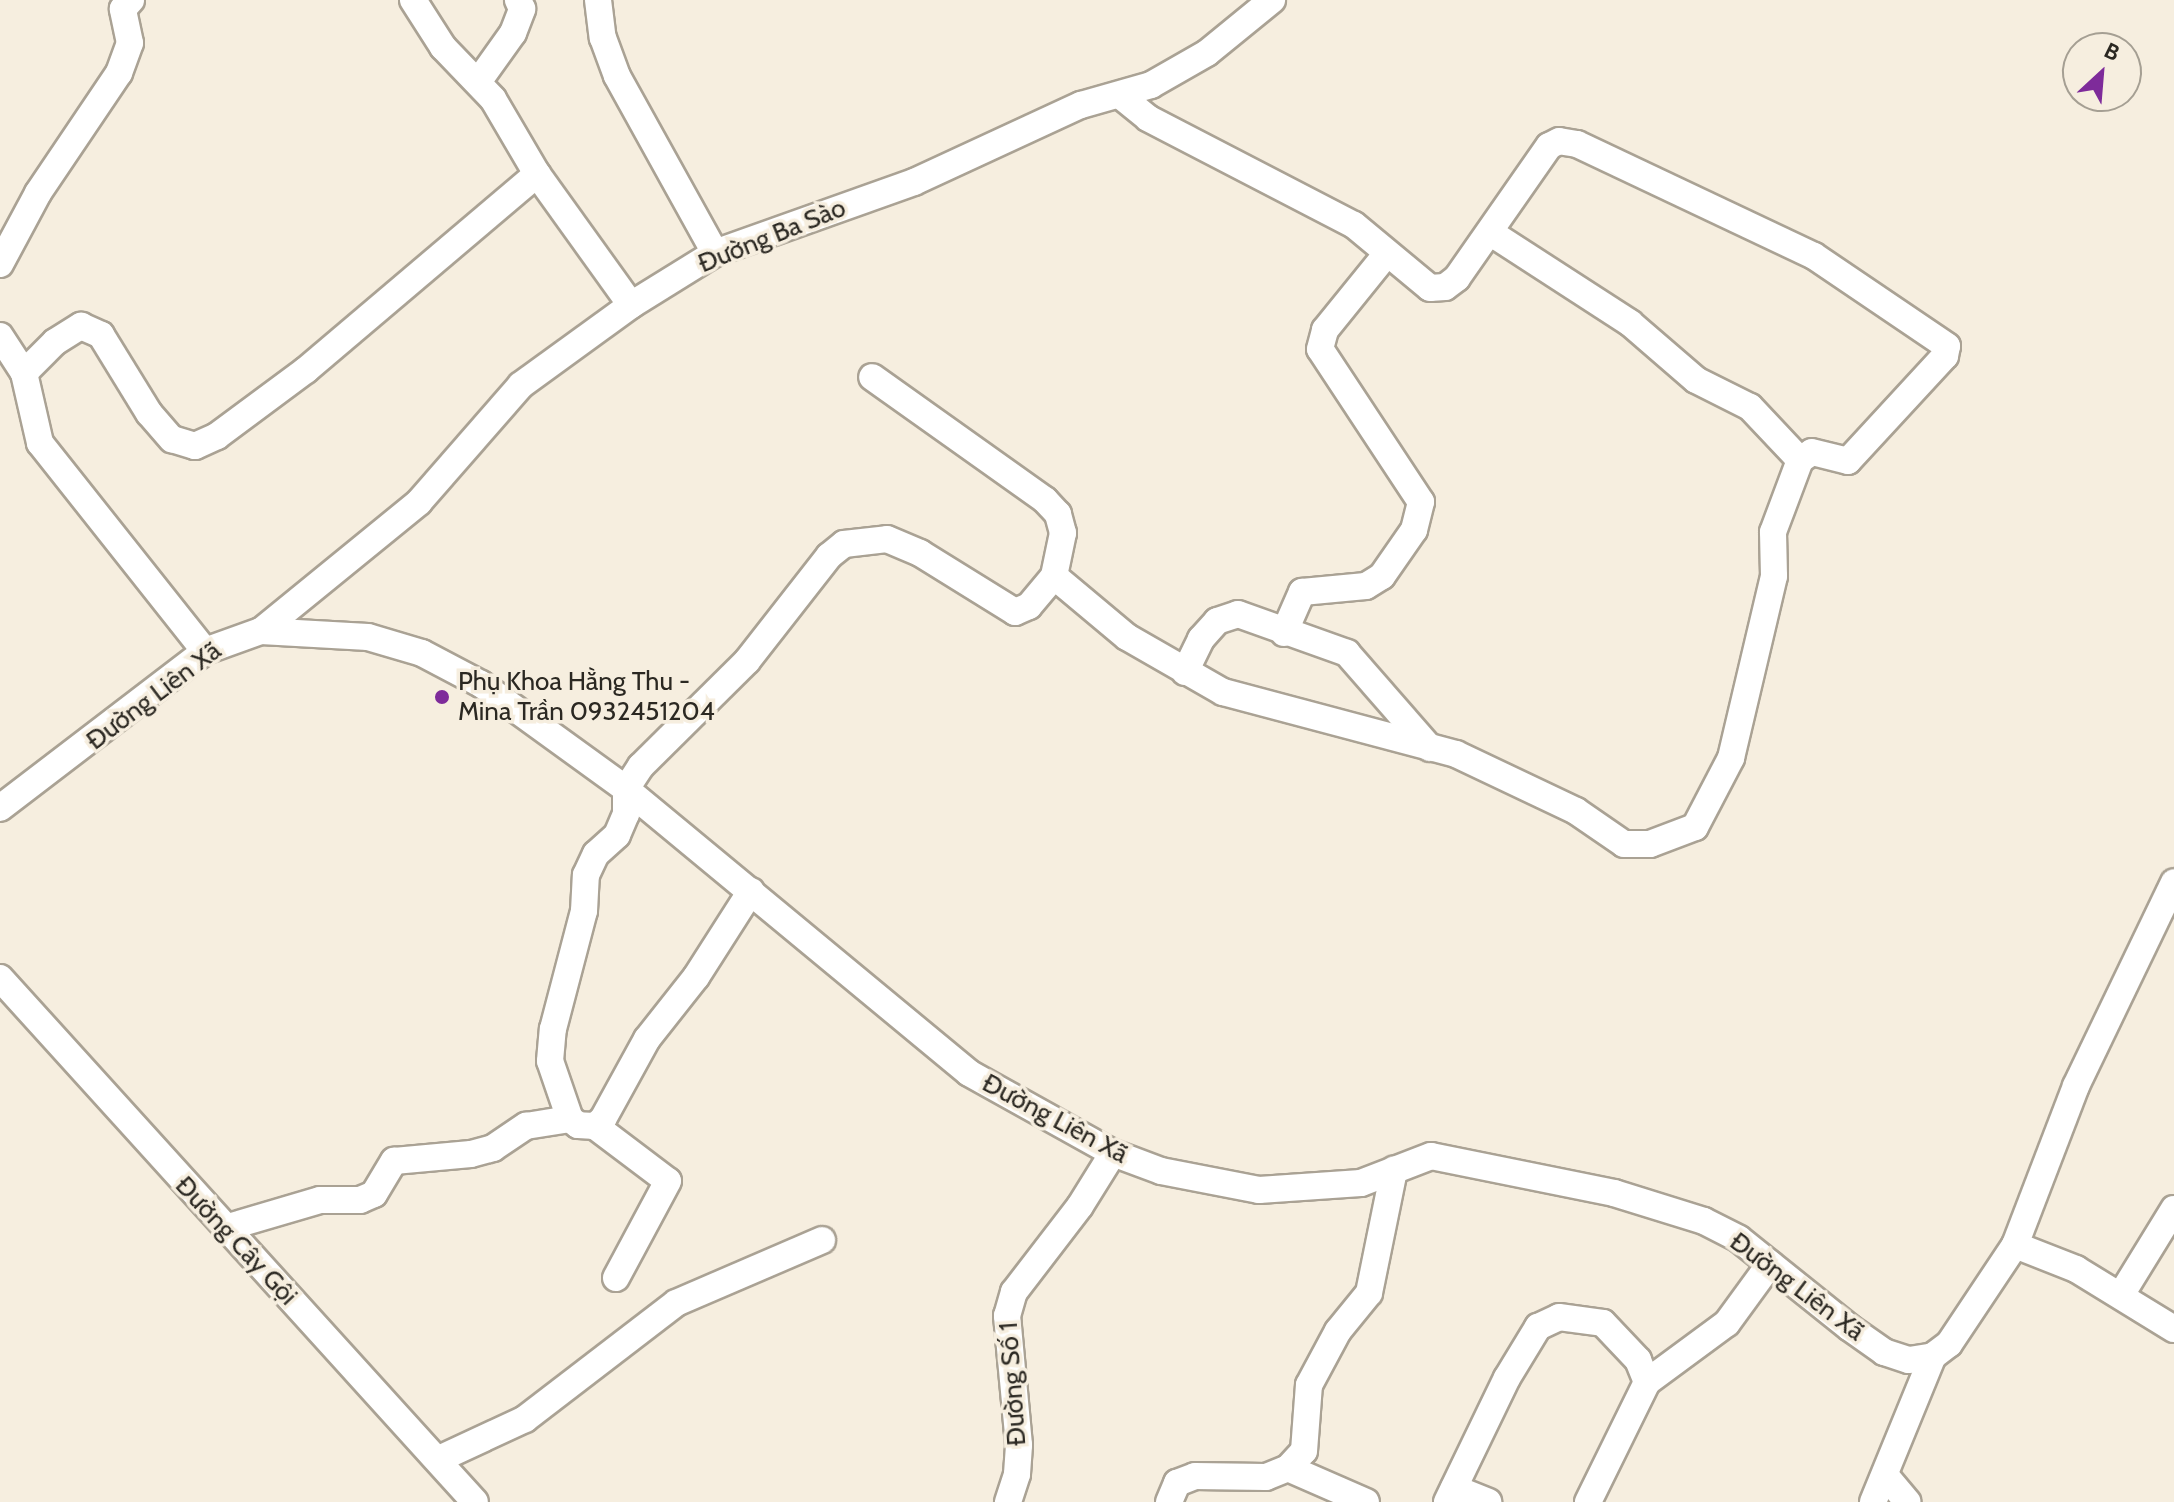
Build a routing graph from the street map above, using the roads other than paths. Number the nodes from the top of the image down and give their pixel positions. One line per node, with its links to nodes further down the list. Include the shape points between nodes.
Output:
1 (131, 0): 12 (street, via 123,9 130,43 119,73 38,193)
2 (413, 0): 6 (street, via 443,47)
3 (518, 0): 6 (street, via 522,9 513,33)
4 (598, 0): 10 (street, via 603,38 617,76)
5 (1272, 0): 7 (street, Đường Ba Sào, via 1207,53)
6 (478, 82): 8 (street)
7 (1122, 97): 10 (street, Đường Ba Sào, via 1081,105 914,182); 11 (street, via 1148,118 1354,225)
8 (537, 174): 13 (street); 15 (street, via 306,370 217,436 195,446 172,439 149,413 101,335 91,330 81,326 55,342)
9 (1491, 233): 11 (street, via 1445,287 1430,288); 17 (street, via 1630,323 1696,380 1750,407); 17 (street, via 1549,146 1559,141 1577,144 1814,256 1947,346 1945,356 1848,461 1812,452)
10 (715, 253): 13 (street, Đường Ba Sào)
11 (1385, 256): 20 (street, via 1325,330 1320,349 1421,502 1414,530 1382,576 1366,586 1302,592)
12 (0, 264)
13 (631, 305): 19 (street, Đường Ba Sào, via 521,385 419,502)
14 (0, 336): 15 (street)
15 (24, 373): 21 (street, via 40,443)
16 (872, 377): 18 (street, via 1058,514 1063,533)
17 (1800, 460): 23 (street, via 1773,532 1774,576 1731,758 1695,827 1650,844 1624,844 1527,786)
18 (1054, 576): 22 (street, via 1127,637); 24 (street, via 1029,606 1015,612 920,553 887,539 844,544 747,661 641,766)
19 (261, 631): 21 (street, Đường Liên Xã); 24 (street, Đường Liên Xã, via 368,637 422,653 481,684)
20 (1284, 633): 22 (street, via 1238,614 1217,621); 23 (street, via 1347,653)
21 (205, 651): 25 (street, Đường Liên Xã)
22 (1185, 672): 23 (street, via 1223,692 1275,709)
23 (1430, 748)
24 (626, 789): 27 (street, Đường Liên Xã); 29 (street, via 626,814 617,835 596,854 586,875 584,911 553,1029 550,1061)
25 (0, 808)
26 (2174, 882): 35 (street, via 2076,1086)
27 (751, 891): 29 (street, via 696,977 647,1039 619,1095); 30 (street, Đường Liên Xã, via 969,1073)
28 (0, 978): 33 (street, Đường Cây Gội)
29 (582, 1123): 33 (street, via 526,1126 493,1148 471,1154 394,1161 374,1194 360,1200 320,1200); 37 (street, via 668,1181)
30 (1113, 1153): 31 (street, Đường Liên Xã, via 1161,1171 1259,1190 1326,1189); 47 (street, Đường Số 1, via 1014,1292 1007,1316 1019,1445)
31 (1394, 1170): 36 (street, Đường Liên Xã, via 1413,1160 1452,1156 1614,1193 1704,1221 1739,1239); 43 (street, via 1369,1293 1317,1367 1304,1403 1309,1427 1304,1451)
32 (2174, 1209): 38 (street)
33 (225, 1228): 42 (street, Đường Cây Gội)
34 (822, 1240): 42 (street, via 676,1303 525,1419)
35 (2015, 1245): 38 (street, via 2076,1269); 40 (street, via 1949,1344)
36 (1770, 1264): 40 (street, Đường Liên Xã, via 1884,1352 1909,1360); 41 (street, via 1727,1323)
37 (616, 1278)
38 (2121, 1295): 39 (street)
39 (2174, 1329)
40 (1933, 1356): 44 (street)
41 (1647, 1382): 45 (street, via 1638,1360 1603,1323 1559,1317 1538,1327 1507,1378); 51 (street)
42 (439, 1459): 46 (street, Đường Cây Gội)
43 (1288, 1468): 48 (street, via 1266,1477 1195,1476 1177,1483); 49 (street)
44 (1885, 1475): 52 (street); 53 (street)
45 (1451, 1495): 50 (street)
46 (475, 1502)
47 (1008, 1502)
48 (1169, 1502)
49 (1366, 1502)
50 (1488, 1502)
51 (1588, 1502)
52 (1873, 1502)
53 (1908, 1502)

